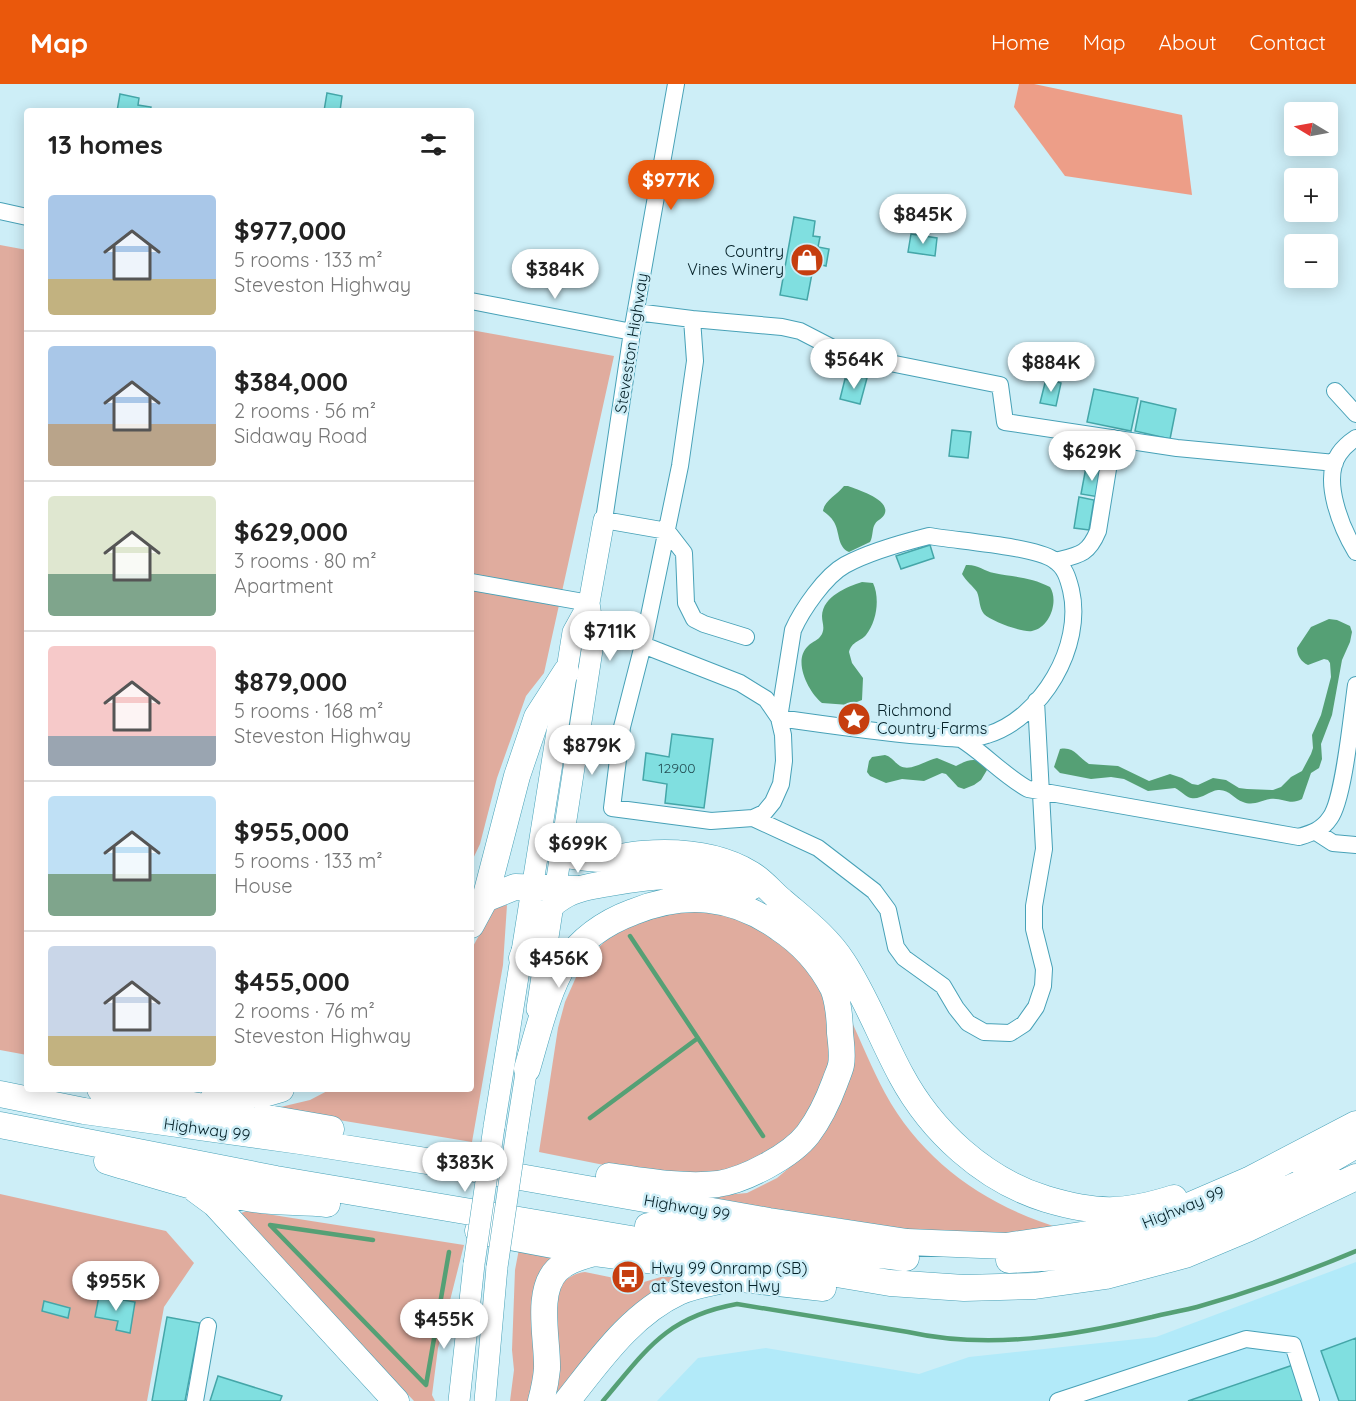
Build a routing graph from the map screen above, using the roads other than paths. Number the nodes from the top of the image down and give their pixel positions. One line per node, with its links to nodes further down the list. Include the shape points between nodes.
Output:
1 (676, 84): 5 (street, Steveston Highway)
2 (0, 211): 3 (street)
3 (24, 216)
4 (474, 302): 7 (street)
5 (636, 312): 6 (street); 7 (street, Steveston Highway)
6 (692, 319): 10 (street, via 791,329 865,358 1000,385 1005,422); 14 (street, via 695,361)
7 (632, 332): 13 (street, Steveston Highway)
8 (1335, 391): 9 (street)
9 (1356, 414)
10 (1113, 438): 12 (street); 16 (street, via 1098,531 1092,545 1080,555)
11 (1356, 438): 12 (street, via 1338,454)
12 (1335, 463): 15 (street, via 1332,473 1336,512)
13 (604, 520): 14 (street); 18 (main road, Steveston Highway)
14 (667, 531): 19 (street, via 684,553 686,603 694,619); 20 (street)
15 (1356, 552)
16 (1055, 561): 23 (street, via 1068,579 1074,606 1073,625 1064,657); 24 (street, via 1034,552 929,536 844,565 827,580 793,630)
17 (474, 583): 18 (street)
18 (589, 603): 21 (main road, Steveston Highway, via 573,632); 30 (main road, Steveston Highway, via 594,637)
19 (746, 637)
20 (643, 645): 24 (street, via 740,683 766,699); 27 (street, via 622,727 612,808 711,821)
21 (566, 672): 31 (main road, Steveston Highway); 32 (highway, via 533,728)
22 (1356, 685): 28 (street, via 1339,796 1331,817)
23 (1036, 701): 25 (street, via 1004,728 985,736); 26 (street)
24 (779, 718): 25 (street); 27 (street, via 784,761 781,784 773,802)
25 (961, 739): 26 (street, via 1012,780)
26 (1041, 792): 27 (street, via 1044,849 1034,929 1044,969 1043,986 1036,1007 1024,1024 1010,1033 984,1032 968,1023 943,986 904,958 896,947 888,910 874,891 818,848); 28 (street, via 1299,837)
27 (758, 816)
28 (1316, 832): 29 (street, via 1333,843)
29 (1356, 845)
30 (561, 854): 31 (main road, Steveston Highway); 33 (highway, via 604,859 679,852 720,860 753,875)
31 (555, 892): 32 (highway, via 503,890); 33 (highway, via 678,875 748,886); 35 (highway); 36 (main road, Steveston Highway)
32 (485, 899): 34 (highway)
33 (781, 901): 52 (highway, via 821,934 843,961 902,1077 927,1113 968,1157 996,1176 1028,1193 1105,1211 1136,1208 1226,1178)
34 (474, 919)
35 (522, 958): 60 (main road, bridge, via 474,1264)
36 (527, 1070): 42 (highway, via 543,1015 565,964 596,931 648,906 683,899 717,900 762,915 794,938 817,962 834,990 841,1065 828,1102 807,1136 781,1157 752,1175 718,1184 627,1178); 61 (main road, Steveston Highway, bridge, via 497,1267)
37 (0, 1081): 38 (highway)
38 (24, 1083)
39 (118, 1092): 42 (highway)
40 (271, 1092): 42 (highway)
41 (0, 1094): 46 (highway, Highway 99, via 84,1111)
42 (174, 1101)
43 (1356, 1124): 52 (highway, Highway 99)
44 (0, 1125): 45 (highway, Highway 99)
45 (38, 1133): 47 (highway, Highway 99); 51 (highway, via 76,1152)
46 (255, 1136): 52 (highway, Highway 99, via 441,1163 907,1242 1006,1246 1142,1226); 53 (highway, via 291,1149 557,1198)
47 (88, 1142): 53 (highway, via 123,1138 538,1212); 56 (highway, Highway 99, via 276,1179)
48 (1356, 1145): 52 (highway)
49 (1356, 1160): 52 (highway)
50 (1356, 1177): 56 (highway, Highway 99, via 1185,1255 1106,1276 1035,1286 964,1288)
51 (188, 1185): 54 (highway, via 250,1199 338,1206); 59 (highway, via 215,1204)
52 (1254, 1190): 53 (highway, via 1205,1222 1157,1238 1046,1258 895,1258)
53 (735, 1236)
54 (595, 1253): 55 (highway, via 670,1263); 62 (highway, via 564,1264 549,1281 545,1298 547,1368)
55 (732, 1278): 56 (highway, via 841,1290); 63 (highway, via 682,1290 661,1301 613,1344)
56 (861, 1278)
57 (208, 1326): 58 (street)
58 (195, 1401)
59 (396, 1401)
60 (459, 1401)
61 (485, 1401)
62 (541, 1401)
63 (567, 1401)
64 (1058, 1401): 65 (street, via 1246,1339 1293,1345)
65 (1311, 1401)

